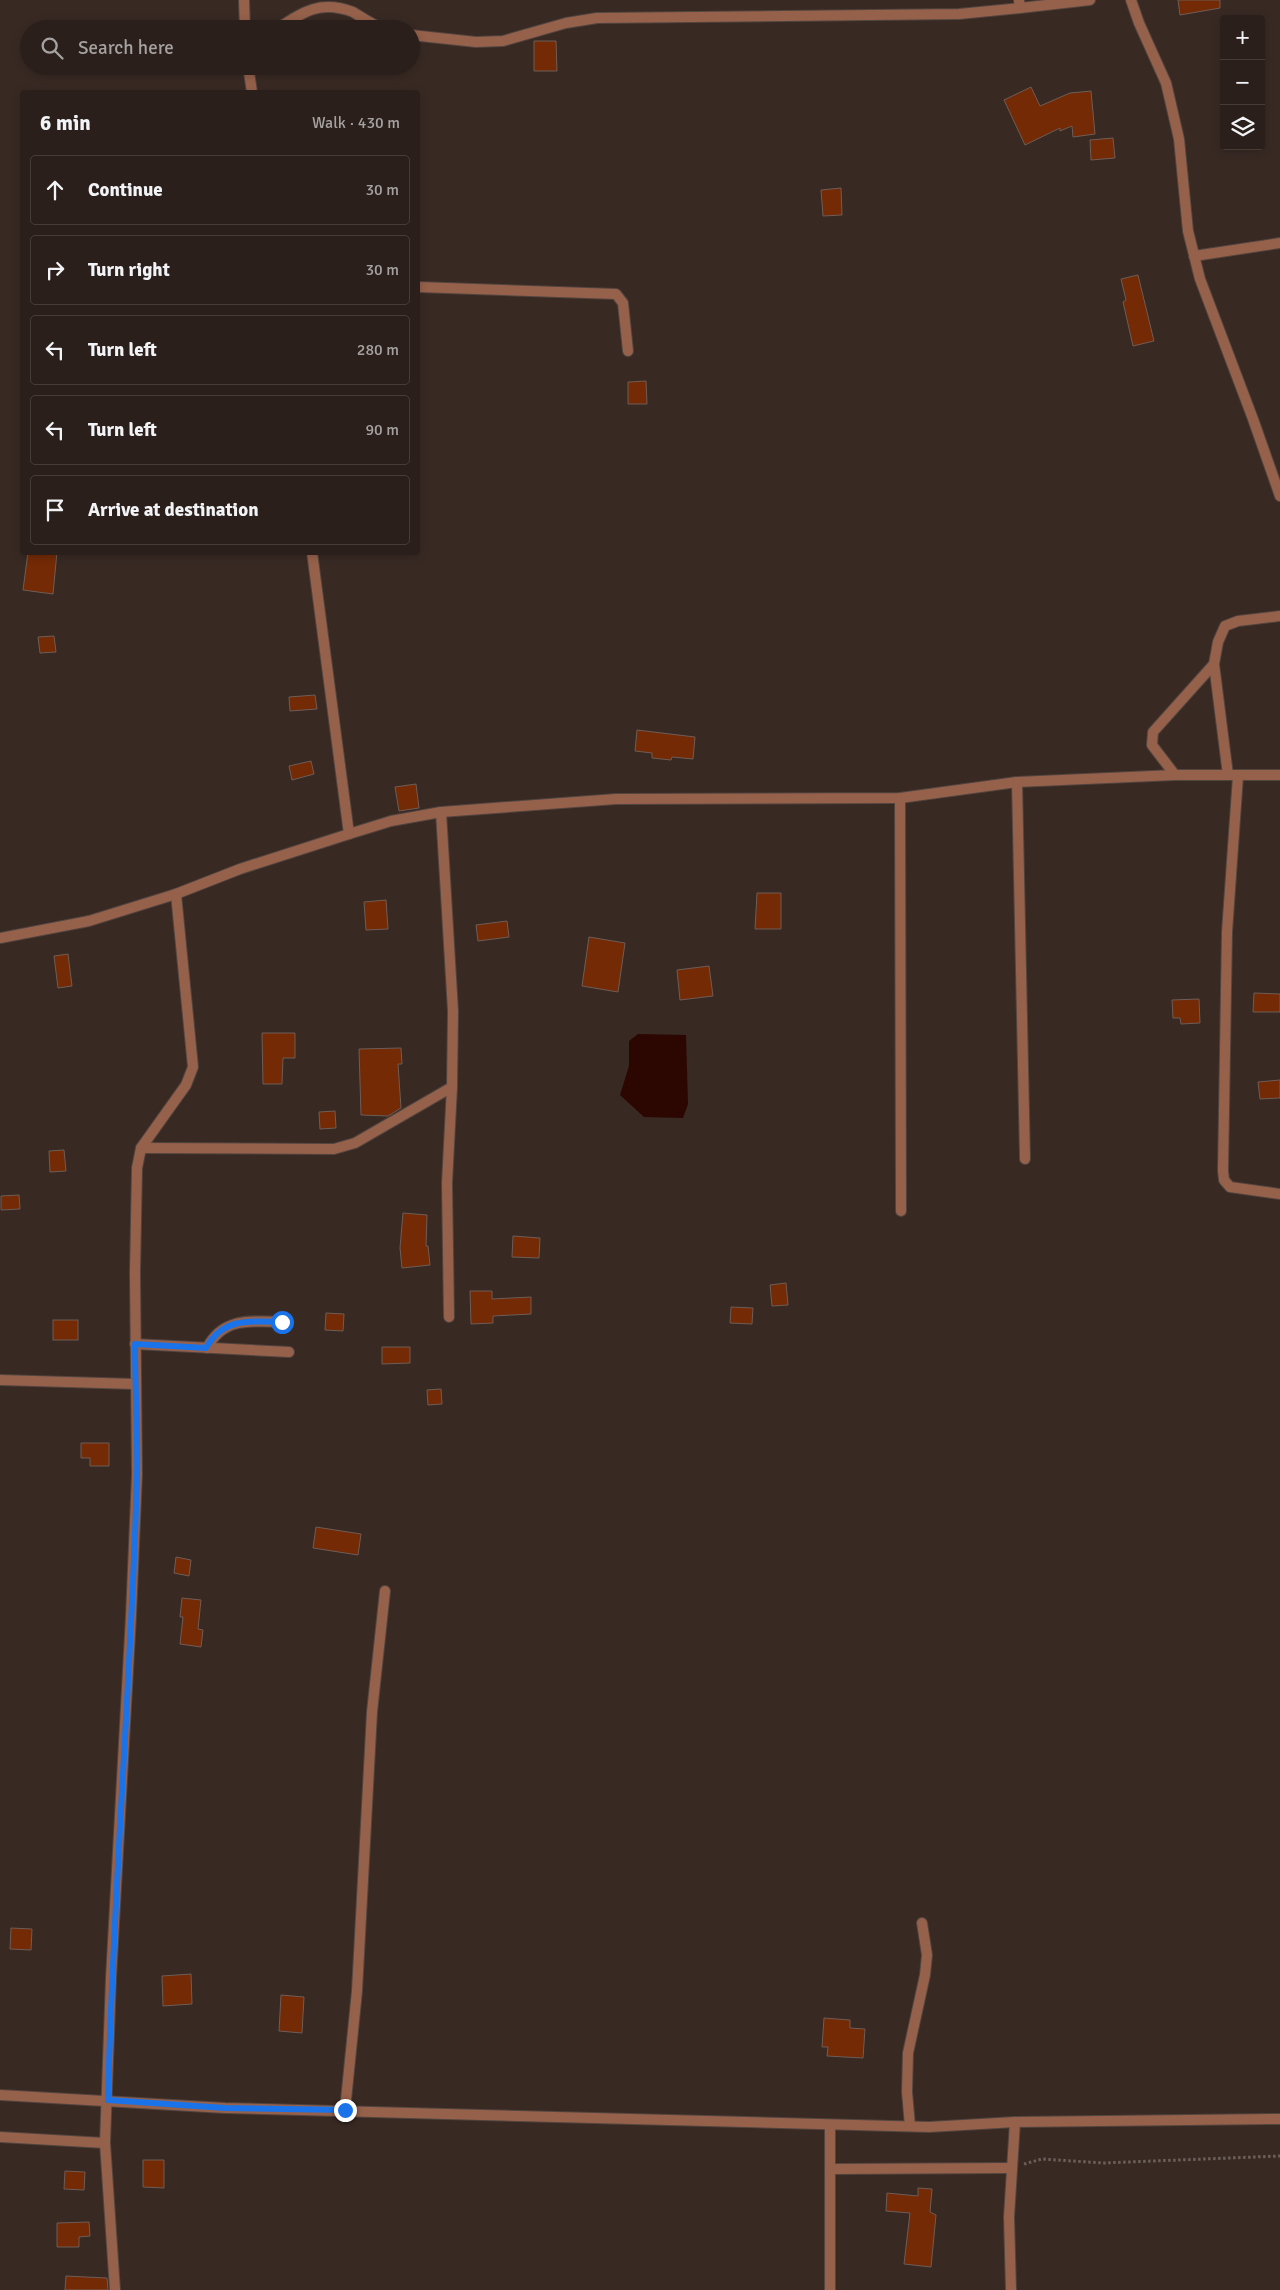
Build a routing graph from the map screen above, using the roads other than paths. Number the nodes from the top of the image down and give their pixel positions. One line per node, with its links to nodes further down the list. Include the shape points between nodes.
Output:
1 (244, 0): 5 (street)
2 (1090, 0): 4 (street)
3 (1131, 0): 12 (street, via 1166,83 1179,139 1184,201)
4 (1019, 4): 8 (street, via 960,14 597,18 566,22 503,41 476,42)
5 (245, 20)
6 (291, 20): 7 (street, via 315,4 329,2 341,4)
7 (369, 20)
8 (420, 35)
9 (249, 75): 10 (street)
10 (252, 90)
11 (1280, 243): 12 (street)
12 (1194, 256): 15 (street, via 1207,302)
13 (420, 287): 14 (street, via 616,294 623,302)
14 (628, 351)
15 (1280, 496)
16 (312, 555): 25 (street)
17 (1280, 616): 18 (street, via 1248,619 1225,626)
18 (1214, 664): 20 (street, via 1153,732 1152,745); 21 (street)
19 (1280, 774): 21 (street)
20 (1175, 775): 21 (street); 22 (street)
21 (1233, 776): 31 (street, via 1224,1180 1230,1187)
22 (1017, 782): 23 (street); 30 (street)
23 (900, 798): 24 (street, via 616,799); 32 (street)
24 (441, 812): 25 (street, via 391,820); 28 (street, via 452,993)
25 (349, 834): 26 (street, via 240,869)
26 (176, 894): 27 (street, via 89,921); 29 (street, via 193,1067 186,1085)
27 (0, 938)
28 (452, 1087): 29 (street, via 355,1143 334,1149); 33 (street, via 448,1183)
29 (141, 1148): 35 (street, via 137,1168)
30 (1025, 1158)
31 (1280, 1194)
32 (902, 1211)
33 (449, 1317)
34 (282, 1322): 36 (street, via 226,1326 213,1335)
35 (135, 1344): 36 (street); 39 (street)
36 (206, 1348): 37 (street)
37 (290, 1352)
38 (0, 1380): 39 (street)
39 (135, 1384): 43 (street, via 135,1538 111,1978)
40 (385, 1591): 44 (street, via 372,1712 357,1991)
41 (922, 1923): 48 (street, via 927,1955 908,2053)
42 (0, 2095): 43 (street)
43 (108, 2100): 44 (street, via 225,2108); 50 (street)
44 (345, 2110): 47 (street)
45 (1280, 2118): 46 (street)
46 (1014, 2122): 48 (street); 51 (street)
47 (830, 2124): 48 (street); 52 (street)
48 (910, 2126)
49 (0, 2137): 50 (street)
50 (105, 2143): 53 (street)
51 (1011, 2168): 52 (street); 55 (street)
52 (831, 2169): 54 (street)
53 (115, 2290)
54 (830, 2290)
55 (1011, 2290)

